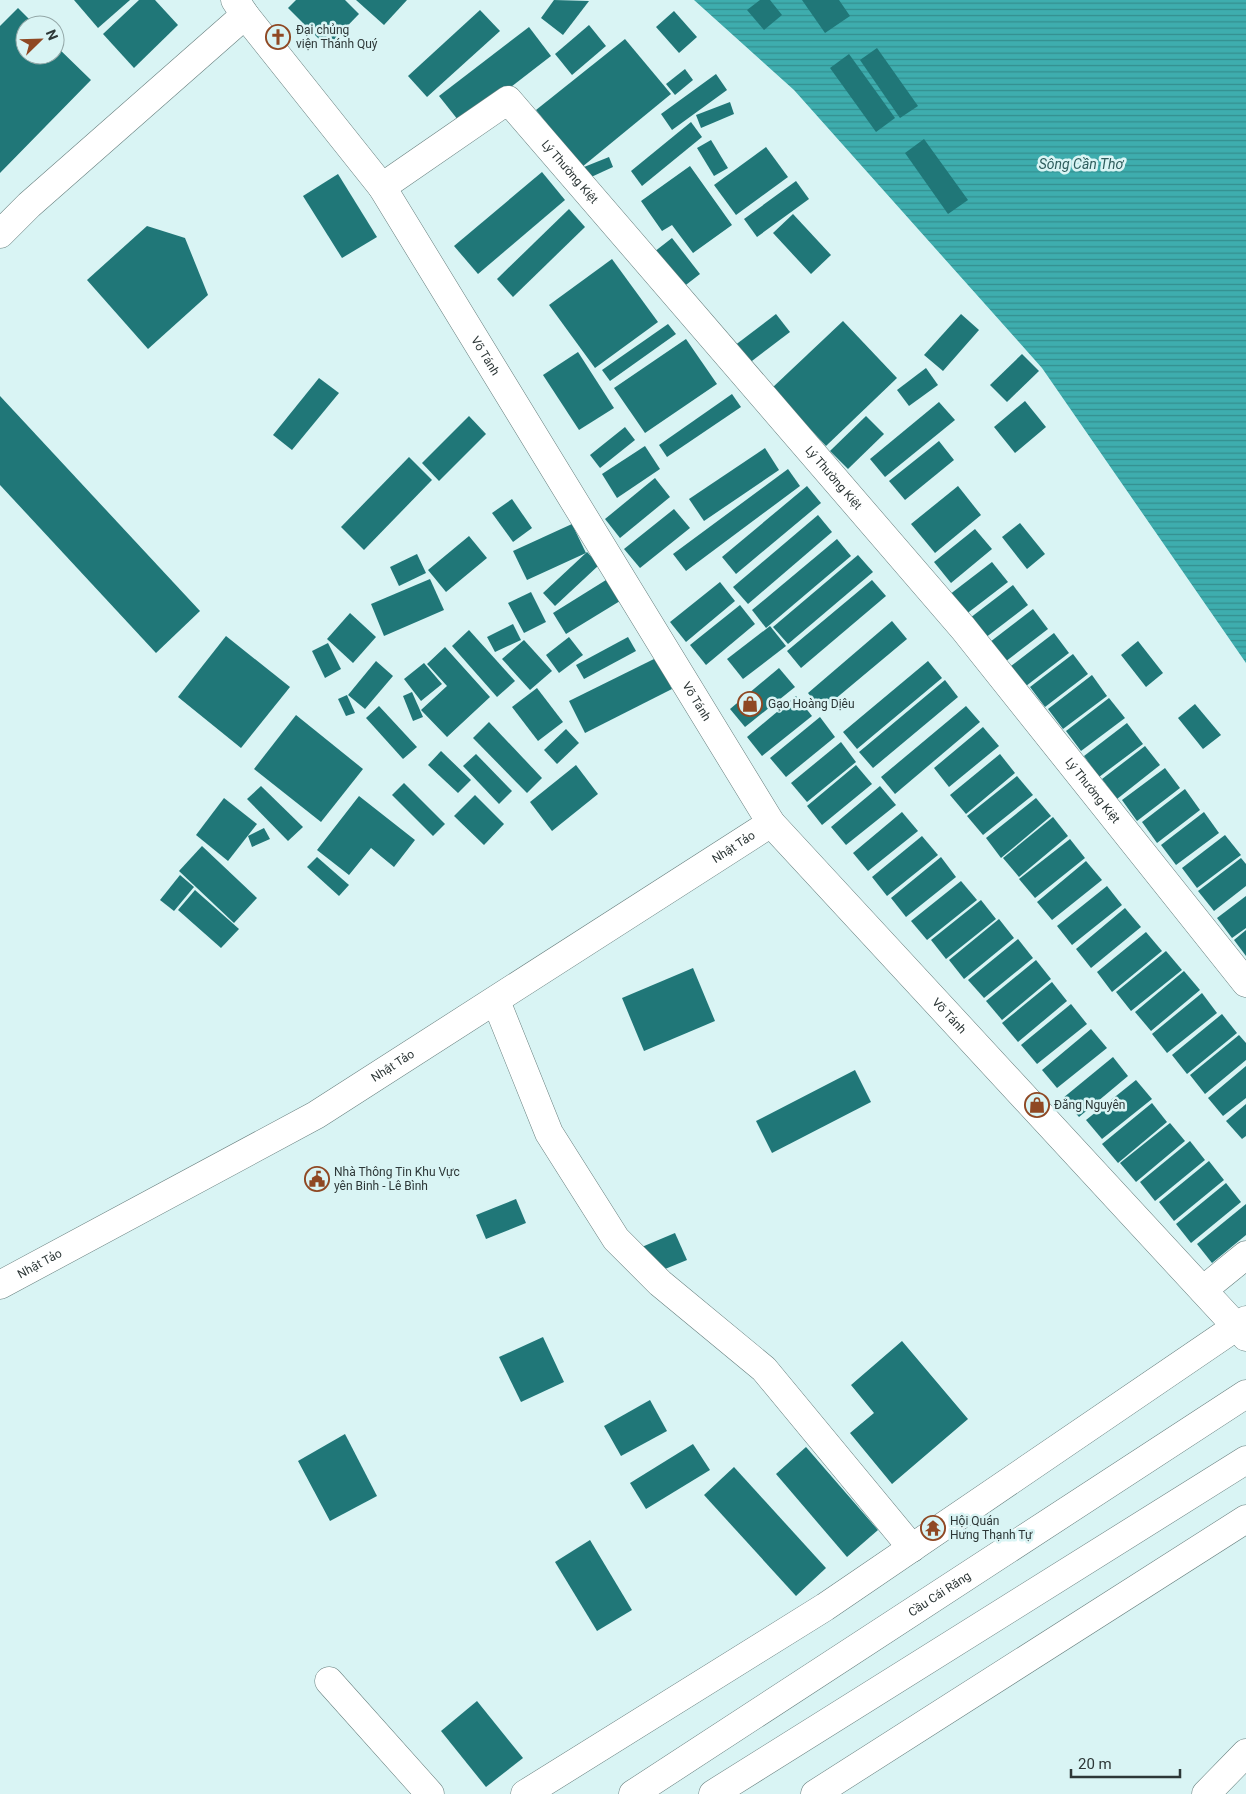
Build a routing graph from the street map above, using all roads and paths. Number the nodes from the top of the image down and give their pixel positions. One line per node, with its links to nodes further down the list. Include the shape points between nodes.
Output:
1 (240, 8): 2 (main road, Võ Tánh); 3 (main road)
2 (382, 187): 4 (main road, Võ Tánh); 5 (main road, Lý Thường Kiệt, via 508,100 963,628)
3 (0, 234)
4 (771, 823): 6 (main road, Nhật Tảo); 9 (main road, Võ Tánh)
5 (1246, 984)
6 (496, 1001): 8 (main road, Nhật Tảo, via 316,1115); 14 (main road, via 549,1132 616,1239 660,1283 764,1369)
7 (1246, 1255): 9 (main road)
8 (0, 1285)
9 (1203, 1290): 10 (main road, Võ Tánh)
10 (1243, 1328): 14 (main road)
11 (1246, 1394): 19 (main road, Cầu Cái Răng)
12 (1246, 1460): 20 (main road)
13 (1246, 1519): 21 (main road)
14 (912, 1548): 18 (main road, via 825,1607)
15 (329, 1681): 17 (main road)
16 (1246, 1753): 22 (main road)
17 (430, 1794)
18 (525, 1794)
19 (632, 1794)
20 (713, 1794)
21 (815, 1794)
22 (1206, 1794)

